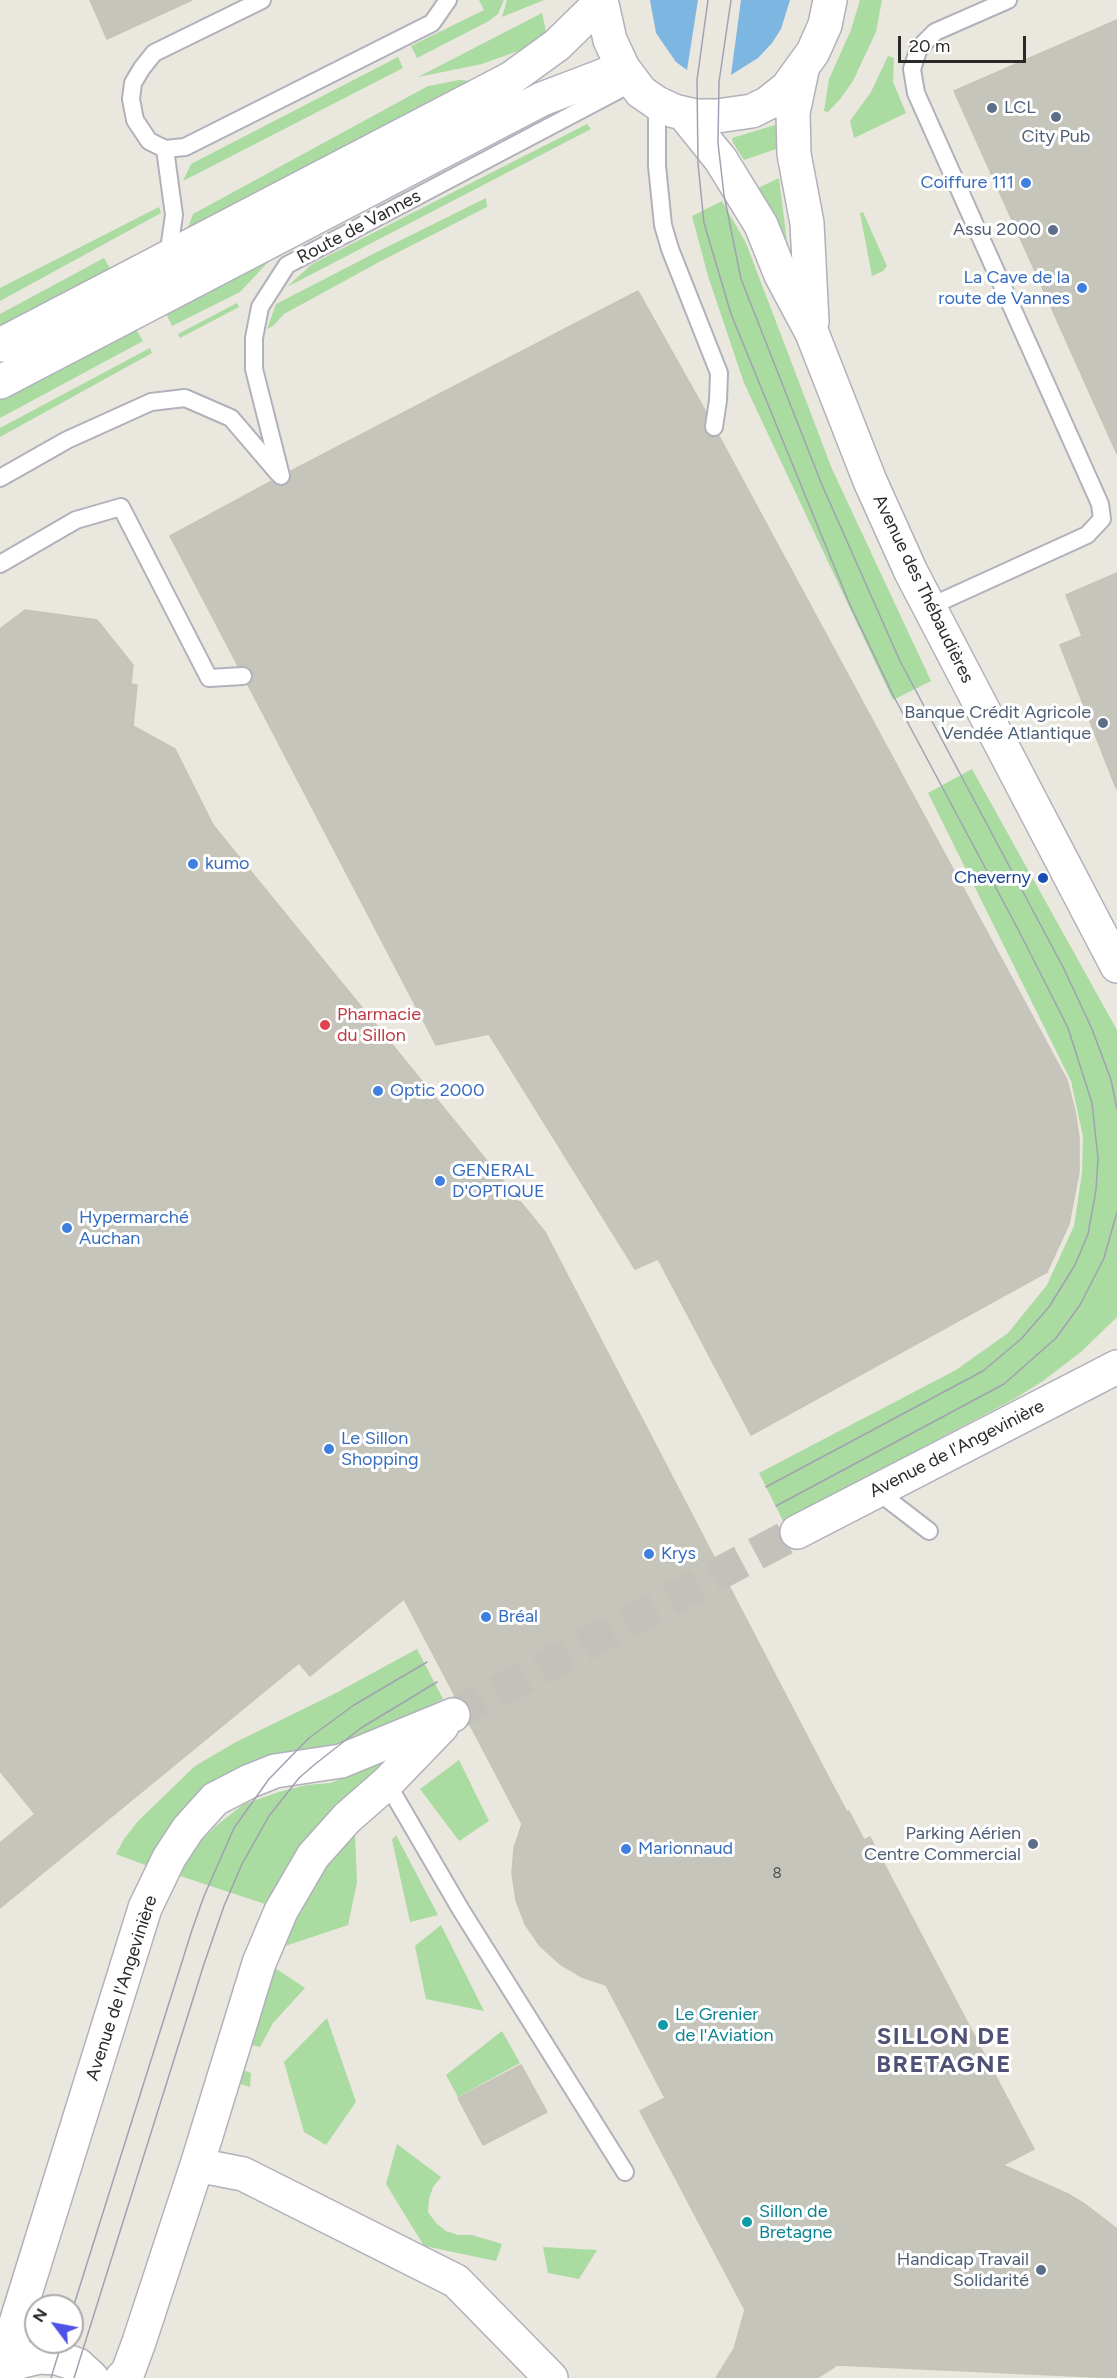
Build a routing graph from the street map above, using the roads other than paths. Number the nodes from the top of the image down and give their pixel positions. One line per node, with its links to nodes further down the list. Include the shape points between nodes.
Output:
1 (262, 0): 8 (lane, via 154,53 142,68 133,82 130,99 135,120 149,141)
2 (448, 0): 8 (lane, via 432,23 185,147)
3 (830, 0): 6 (street, via 825,25)
4 (1008, 0): 16 (lane, via 935,32 919,48 912,69 916,93 1100,504 1102,519 1087,535)
5 (601, 1): 7 (street, Avenue des Thébaudières, via 610,40); 9 (street, via 557,45 510,79)
6 (802, 70): 7 (street, via 787,88 752,111 717,116); 10 (street, Avenue des Thébaudières, via 793,113 794,154 807,224)
7 (650, 92): 10 (street, Avenue des Thébaudières, via 721,160 761,225 781,275); 12 (street, Route de Vannes, via 542,99); 13 (lane, via 663,225 719,372); 14 (lane, Route de Vannes, via 287,265 260,307 254,338 254,369 281,476 231,418 185,398 151,402 67,440)
8 (165, 149): 9 (lane, via 174,215)
9 (168, 257): 11 (street)
10 (812, 333): 16 (street, Avenue des Thébaudières, via 870,481)
11 (0, 345)
12 (0, 382)
13 (714, 427)
14 (0, 478)
15 (0, 564): 17 (lane, via 76,520 122,507 209,678)
16 (929, 607): 18 (street, Avenue des Thébaudières)
17 (243, 676)
18 (1117, 966)
19 (1117, 1368): 20 (street, Avenue de l'Angevinière)
20 (877, 1491): 21 (lane); 22 (street, Avenue de l'Angevinière)
21 (929, 1531)
22 (797, 1532)
23 (387, 1783): 24 (street, Avenue de l'Angevinière, via 347,1818 313,1856 281,1911 259,1963); 25 (lane, via 461,1910); 26 (street, Avenue de l'Angevinière, via 453,1715 341,1761 282,1770 249,1781 216,1799 188,1829 169,1858 145,1908)
24 (197, 2165): 28 (street, Avenue de l'Angevinière, via 128,2372); 29 (street, via 243,2174 456,2281)
25 (625, 2172)
26 (4, 2372): 27 (street, via 29,2359 52,2357 78,2365)
27 (92, 2378)
28 (122, 2378)
29 (551, 2378)

